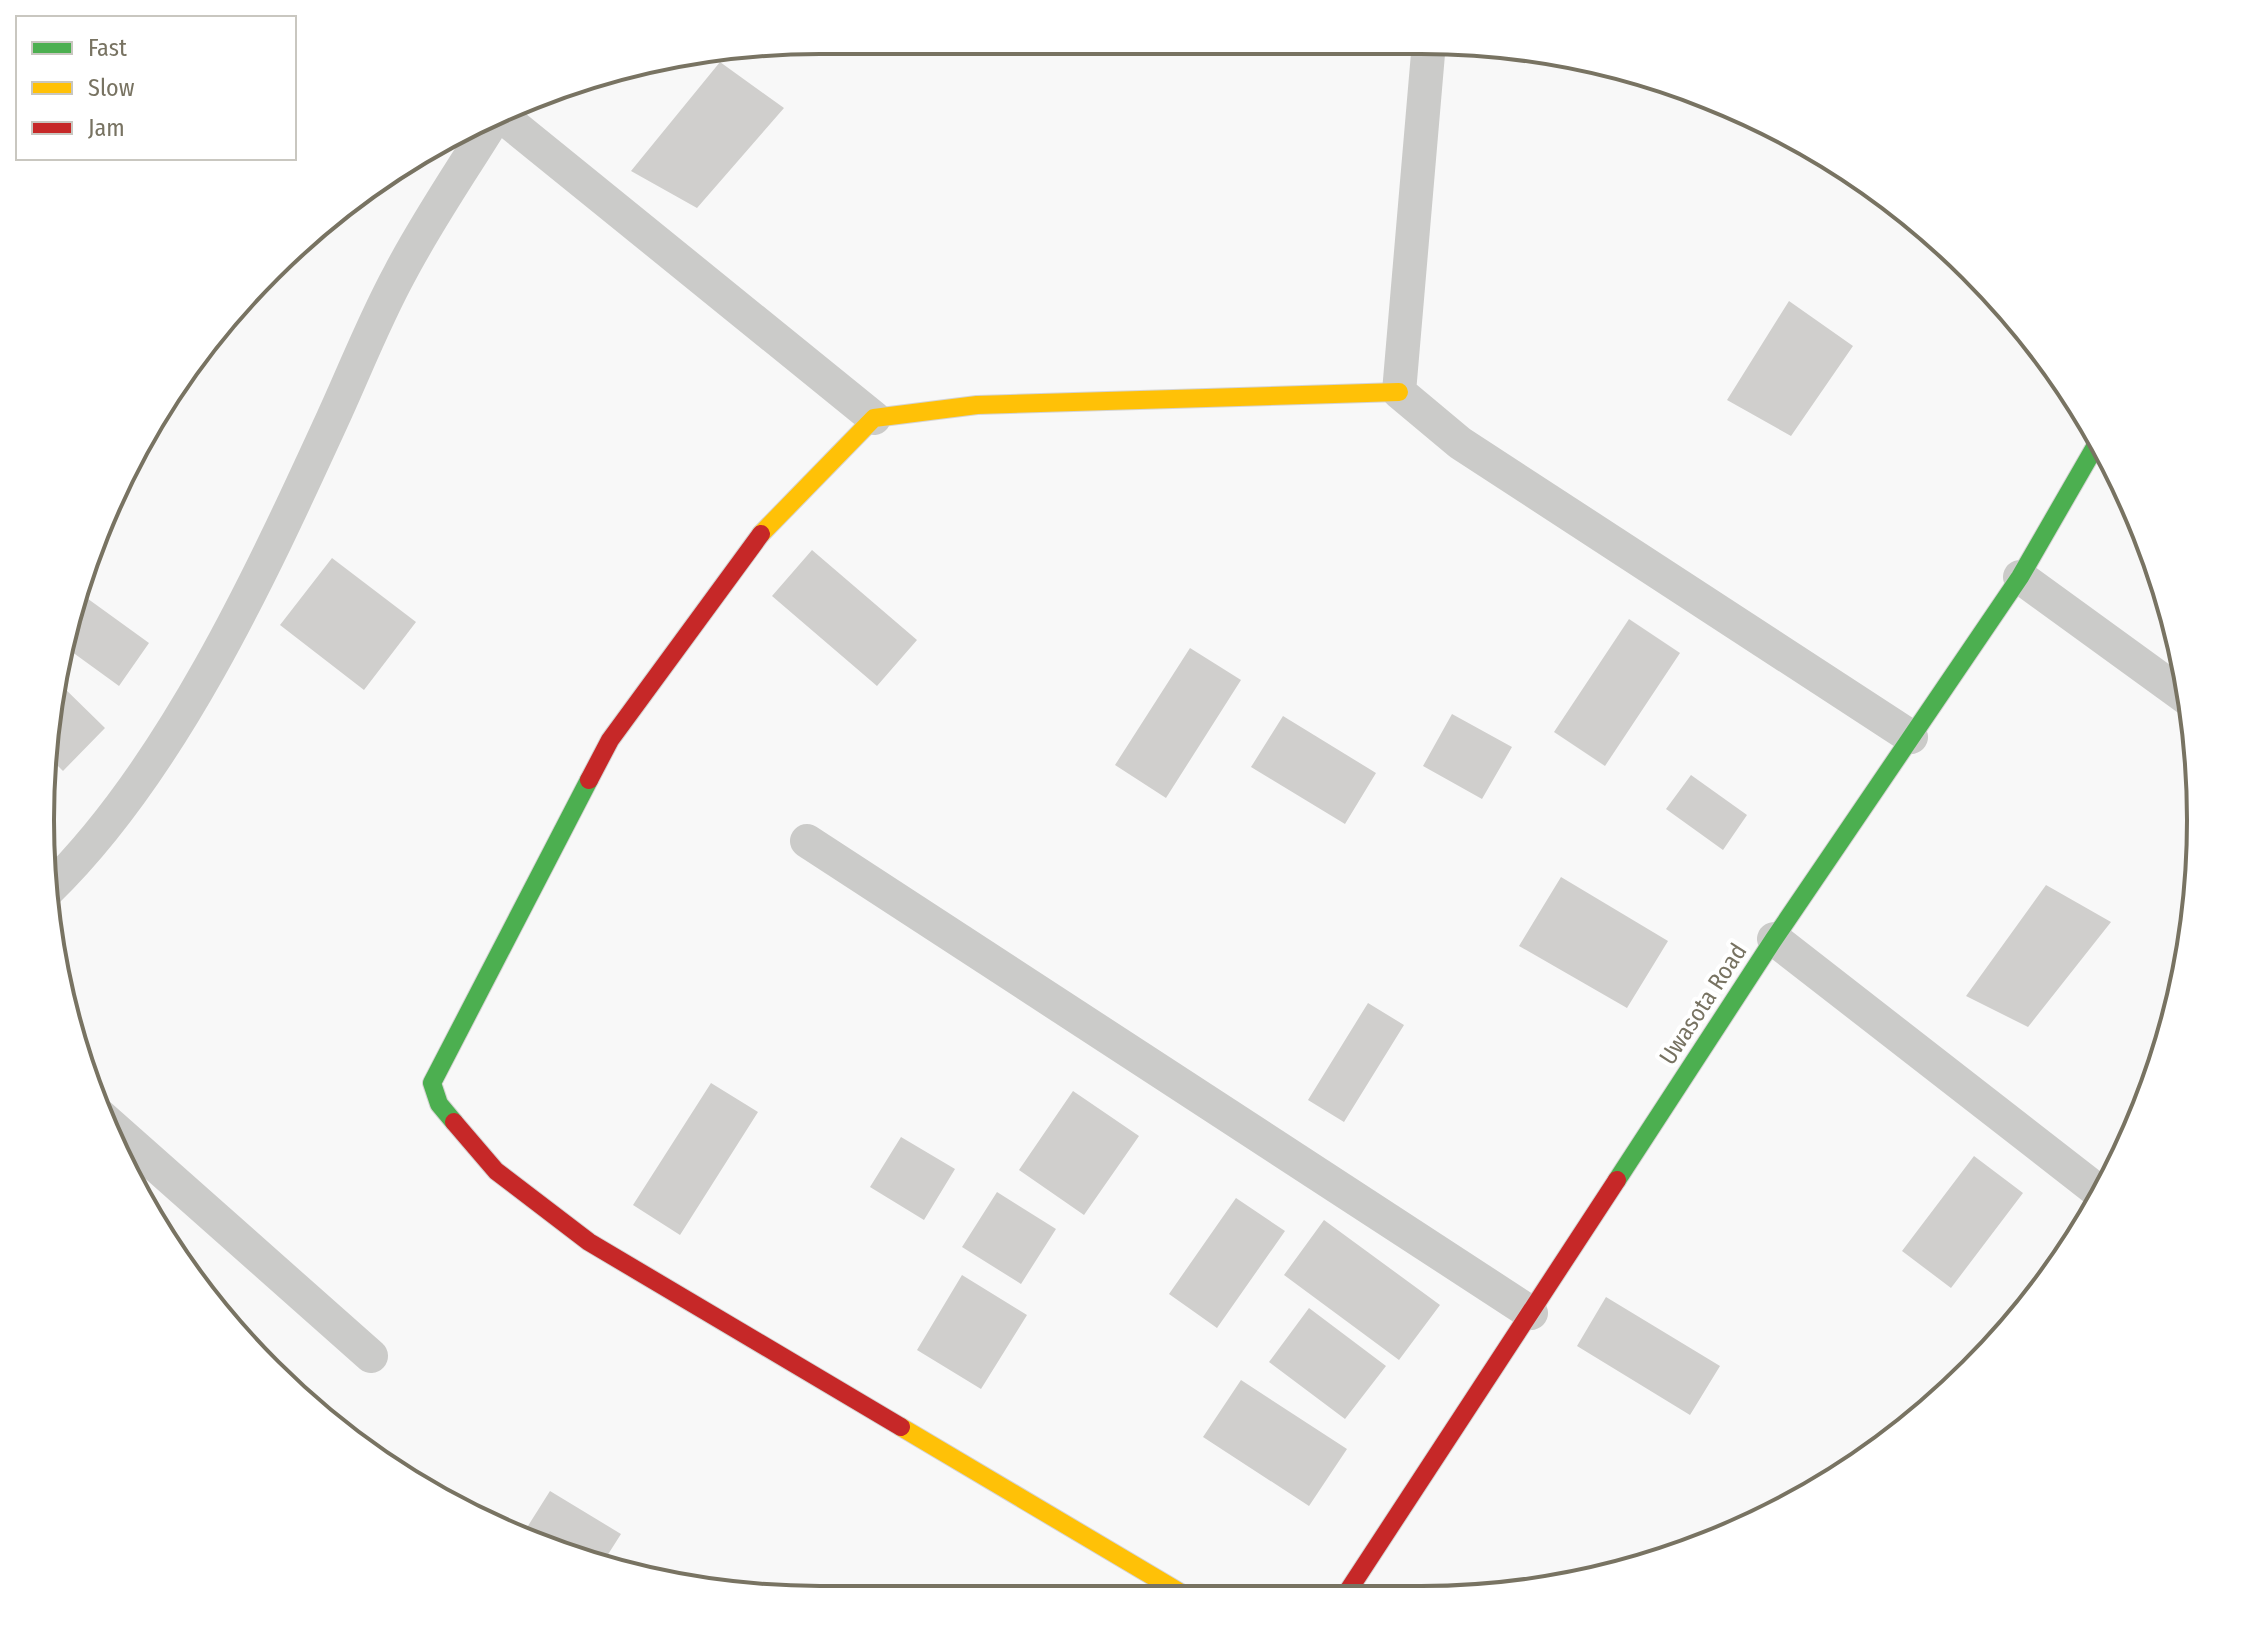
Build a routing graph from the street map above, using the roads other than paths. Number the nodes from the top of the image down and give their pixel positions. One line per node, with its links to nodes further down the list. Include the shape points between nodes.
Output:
1 (1428, 54): 4 (street)
2 (508, 121): 5 (street)
3 (487, 130): 11 (street, via 398,275 301,488 165,742 85,854)
4 (1399, 392): 5 (street, via 977,405); 9 (street, via 1460,443)
5 (874, 418): 17 (street, via 763,531 610,740 432,1083 439,1104 496,1171 589,1242)
6 (2092, 452): 7 (street, Uwasota Road)
7 (2020, 577): 8 (street); 9 (street, Uwasota Road)
8 (2175, 690)
9 (1911, 737): 12 (street, Uwasota Road)
10 (807, 841): 15 (street)
11 (57, 881)
12 (1774, 939): 14 (street); 15 (street, Uwasota Road)
13 (122, 1136): 16 (street)
14 (2093, 1187)
15 (1531, 1313): 18 (street, Uwasota Road)
16 (371, 1356)
17 (1169, 1586)
18 (1351, 1586)

